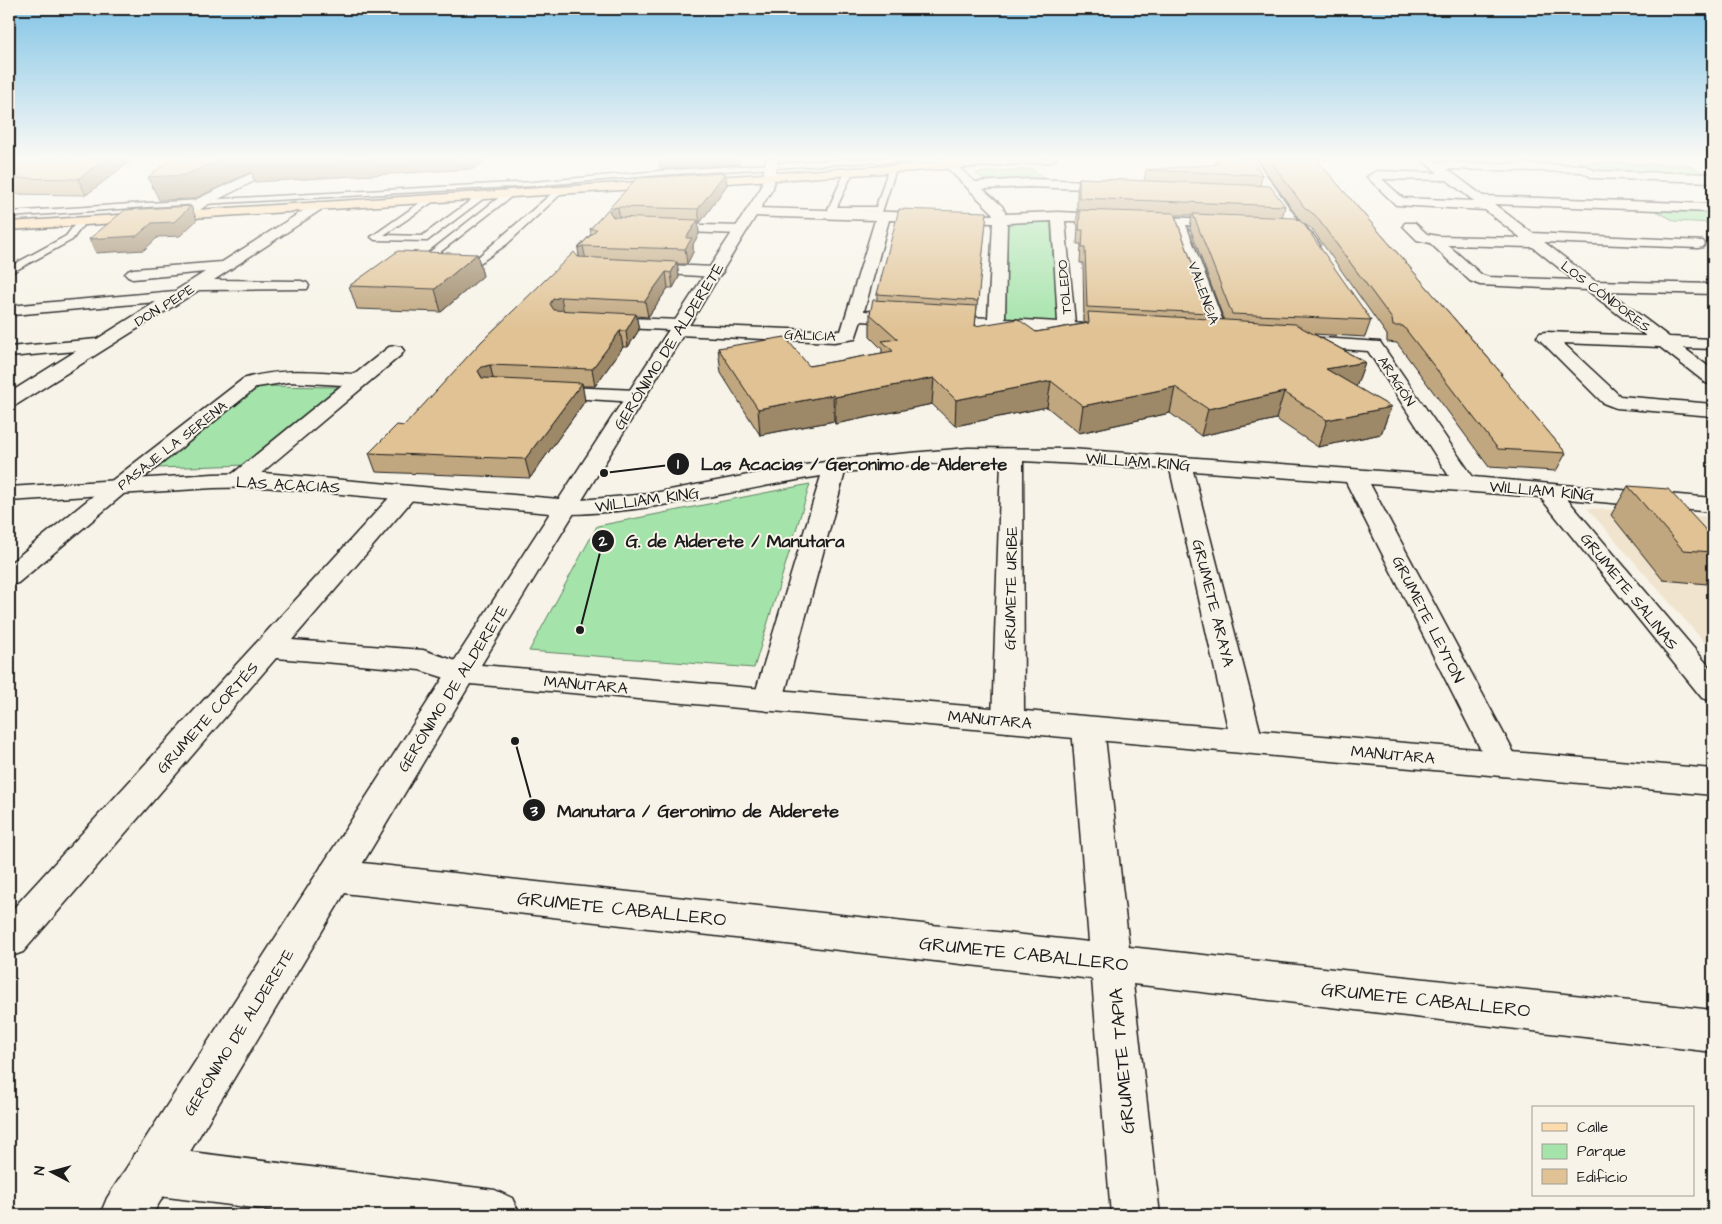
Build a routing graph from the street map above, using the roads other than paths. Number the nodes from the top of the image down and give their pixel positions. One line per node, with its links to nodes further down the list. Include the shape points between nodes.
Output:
1 (159, 216): 18 (main road)
2 (301, 216): 31 (street, DON PEPE)
3 (407, 216): 4 (lane, via 376,238 424,239)
4 (455, 216)
5 (482, 216): 6 (lane, via 423,262 463,265 482,259)
6 (530, 216)
7 (749, 216): 26 (street, GERÓNIMO DE ALDERETE)
8 (883, 216): 44 (street, GALICIA)
9 (888, 216): 16 (street)
10 (1056, 216): 16 (street)
11 (1058, 216): 48 (street, TOLEDO)
12 (1061, 216): 19 (street)
13 (1288, 216): 23 (street)
14 (1502, 216): 28 (street, LOS CÓNDORES)
15 (1651, 216): 17 (street)
16 (1000, 219): 46 (street)
17 (1658, 220)
18 (82, 221): 21 (main road); 33 (lane, via 69,238)
19 (1178, 221): 20 (street); 51 (street, VALENCIA)
20 (1246, 224)
21 (9, 226)
22 (1275, 226): 23 (street)
23 (1295, 226): 30 (street, via 1305,233)
24 (1410, 226): 27 (street, via 1422,237)
25 (648, 227): 26 (street)
26 (741, 230): 34 (street, GERÓNIMO DE ALDERETE)
27 (1438, 240): 28 (street); 36 (street)
28 (1533, 240): 29 (street); 37 (street, LOS CÓNDORES)
29 (1698, 244)
30 (1322, 257)
31 (225, 266): 35 (street); 38 (street, DON PEPE)
32 (625, 269): 34 (street)
33 (9, 271)
34 (715, 272): 47 (street, GERÓNIMO DE ALDERETE)
35 (133, 274)
36 (1482, 281): 37 (street); 42 (street, via 1474,285)
37 (1590, 284): 40 (street); 54 (street, LOS CÓNDORES)
38 (196, 285): 39 (street); 41 (street, DON PEPE)
39 (301, 286)
40 (1713, 289)
41 (179, 296): 43 (street); 55 (street, DON PEPE)
42 (1485, 298)
43 (13, 310)
44 (855, 316): 46 (street); 47 (street, GALICIA, via 850,333 840,337)
45 (584, 321): 47 (street)
46 (996, 324): 48 (street)
47 (680, 328): 62 (street, GERÓNIMO DE ALDERETE)
48 (1067, 328): 49 (street)
49 (1115, 331)
50 (1201, 336): 51 (street)
51 (1220, 337): 52 (street)
52 (1240, 338)
53 (1278, 340): 70 (street, ARAGÓN, via 1372,337)
54 (1665, 341): 56 (street); 59 (street, LOS CÓNDORES); 64 (street, via 1546,337 1616,402)
55 (102, 343): 58 (street); 63 (street, DON PEPE)
56 (1713, 344)
57 (395, 351): 60 (street)
58 (9, 352)
59 (1713, 379)
60 (359, 380): 69 (street); 71 (street, PASAJE LA SERENA, via 276,376 250,383)
61 (530, 392): 62 (street)
62 (636, 396): 76 (street, GERÓNIMO DE ALDERETE)
63 (11, 399)
64 (1713, 410)
65 (1012, 454): 66 (street, WILLIAM KING); 67 (street, WILLIAM KING, via 932,456); 82 (street, GRUMETE URIBE)
66 (1180, 464): 68 (street, WILLIAM KING); 84 (street, GRUMETE ARAYA)
67 (835, 467): 76 (street, WILLIAM KING, via 645,503 591,508); 81 (street)
68 (1354, 475): 70 (street, WILLIAM KING); 85 (street, GRUMETE LEYTON)
69 (239, 480): 71 (street, LAS ACACIAS); 73 (street, LAS ACACIAS)
70 (1465, 483): 72 (street, WILLIAM KING)
71 (118, 487): 74 (street, LAS ACACIAS); 77 (street, PASAJE LA SERENA)
72 (1547, 490): 75 (street, WILLIAM KING); 80 (street, GRUMETE SALINAS)
73 (406, 493): 76 (street, LAS ACACIAS); 78 (street, GRUMETE CORTÉS)
74 (9, 494)
75 (1713, 505)
76 (566, 506): 79 (street, GERÓNIMO DE ALDERETE)
77 (9, 577)
78 (268, 648): 79 (street, MANUTARA, via 423,660); 88 (street, GRUMETE CORTÉS)
79 (461, 674): 81 (street, MANUTARA); 87 (street, GERÓNIMO DE ALDERETE)
80 (1713, 692)
81 (768, 700): 82 (street, MANUTARA)
82 (1008, 721): 83 (street, MANUTARA)
83 (1088, 728): 84 (street, MANUTARA); 89 (street, GRUMETE TAPIA)
84 (1247, 742): 85 (street, MANUTARA)
85 (1504, 764): 86 (street, MANUTARA)
86 (1713, 782)
87 (335, 876): 89 (street, GRUMETE CABALLERO); 91 (street, GERÓNIMO DE ALDERETE)
88 (9, 940)
89 (1112, 963): 90 (street, GRUMETE CABALLERO); 94 (street, GRUMETE TAPIA)
90 (1713, 1031)
91 (152, 1171): 92 (street, GERÓNIMO DE ALDERETE); 93 (street)
92 (124, 1215)
93 (494, 1215)
94 (1135, 1215)

